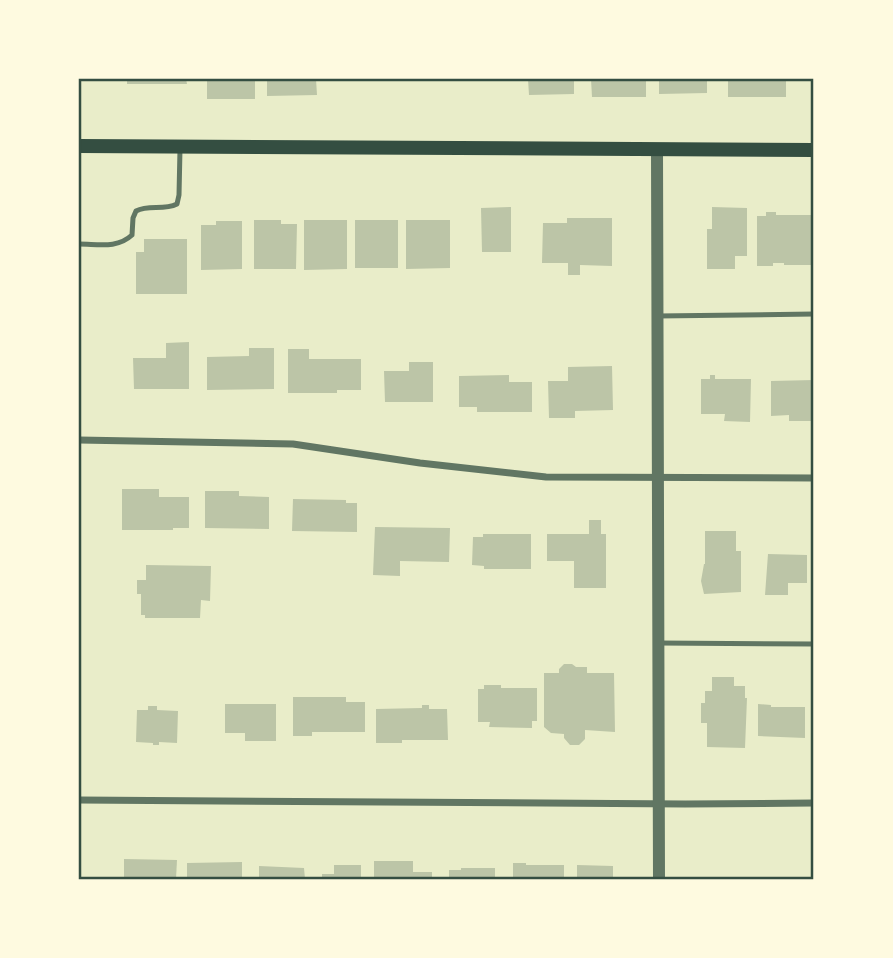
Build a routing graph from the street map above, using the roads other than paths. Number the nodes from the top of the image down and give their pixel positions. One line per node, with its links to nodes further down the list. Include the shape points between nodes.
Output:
1 (79, 146): 2 (main road)
2 (180, 146): 3 (main road); 5 (lane, via 177,204 136,211 132,235 124,242)
3 (657, 150): 4 (main road); 7 (street)
4 (814, 150)
5 (79, 244)
6 (814, 314): 7 (lane)
7 (657, 316): 9 (street)
8 (79, 440): 9 (street, via 293,444 546,477)
9 (659, 478): 10 (street); 11 (street)
10 (814, 478)
11 (658, 643): 12 (lane); 15 (street)
12 (814, 643)
13 (79, 800): 15 (street)
14 (814, 803): 15 (street)
15 (659, 804): 16 (street)
16 (659, 879)

